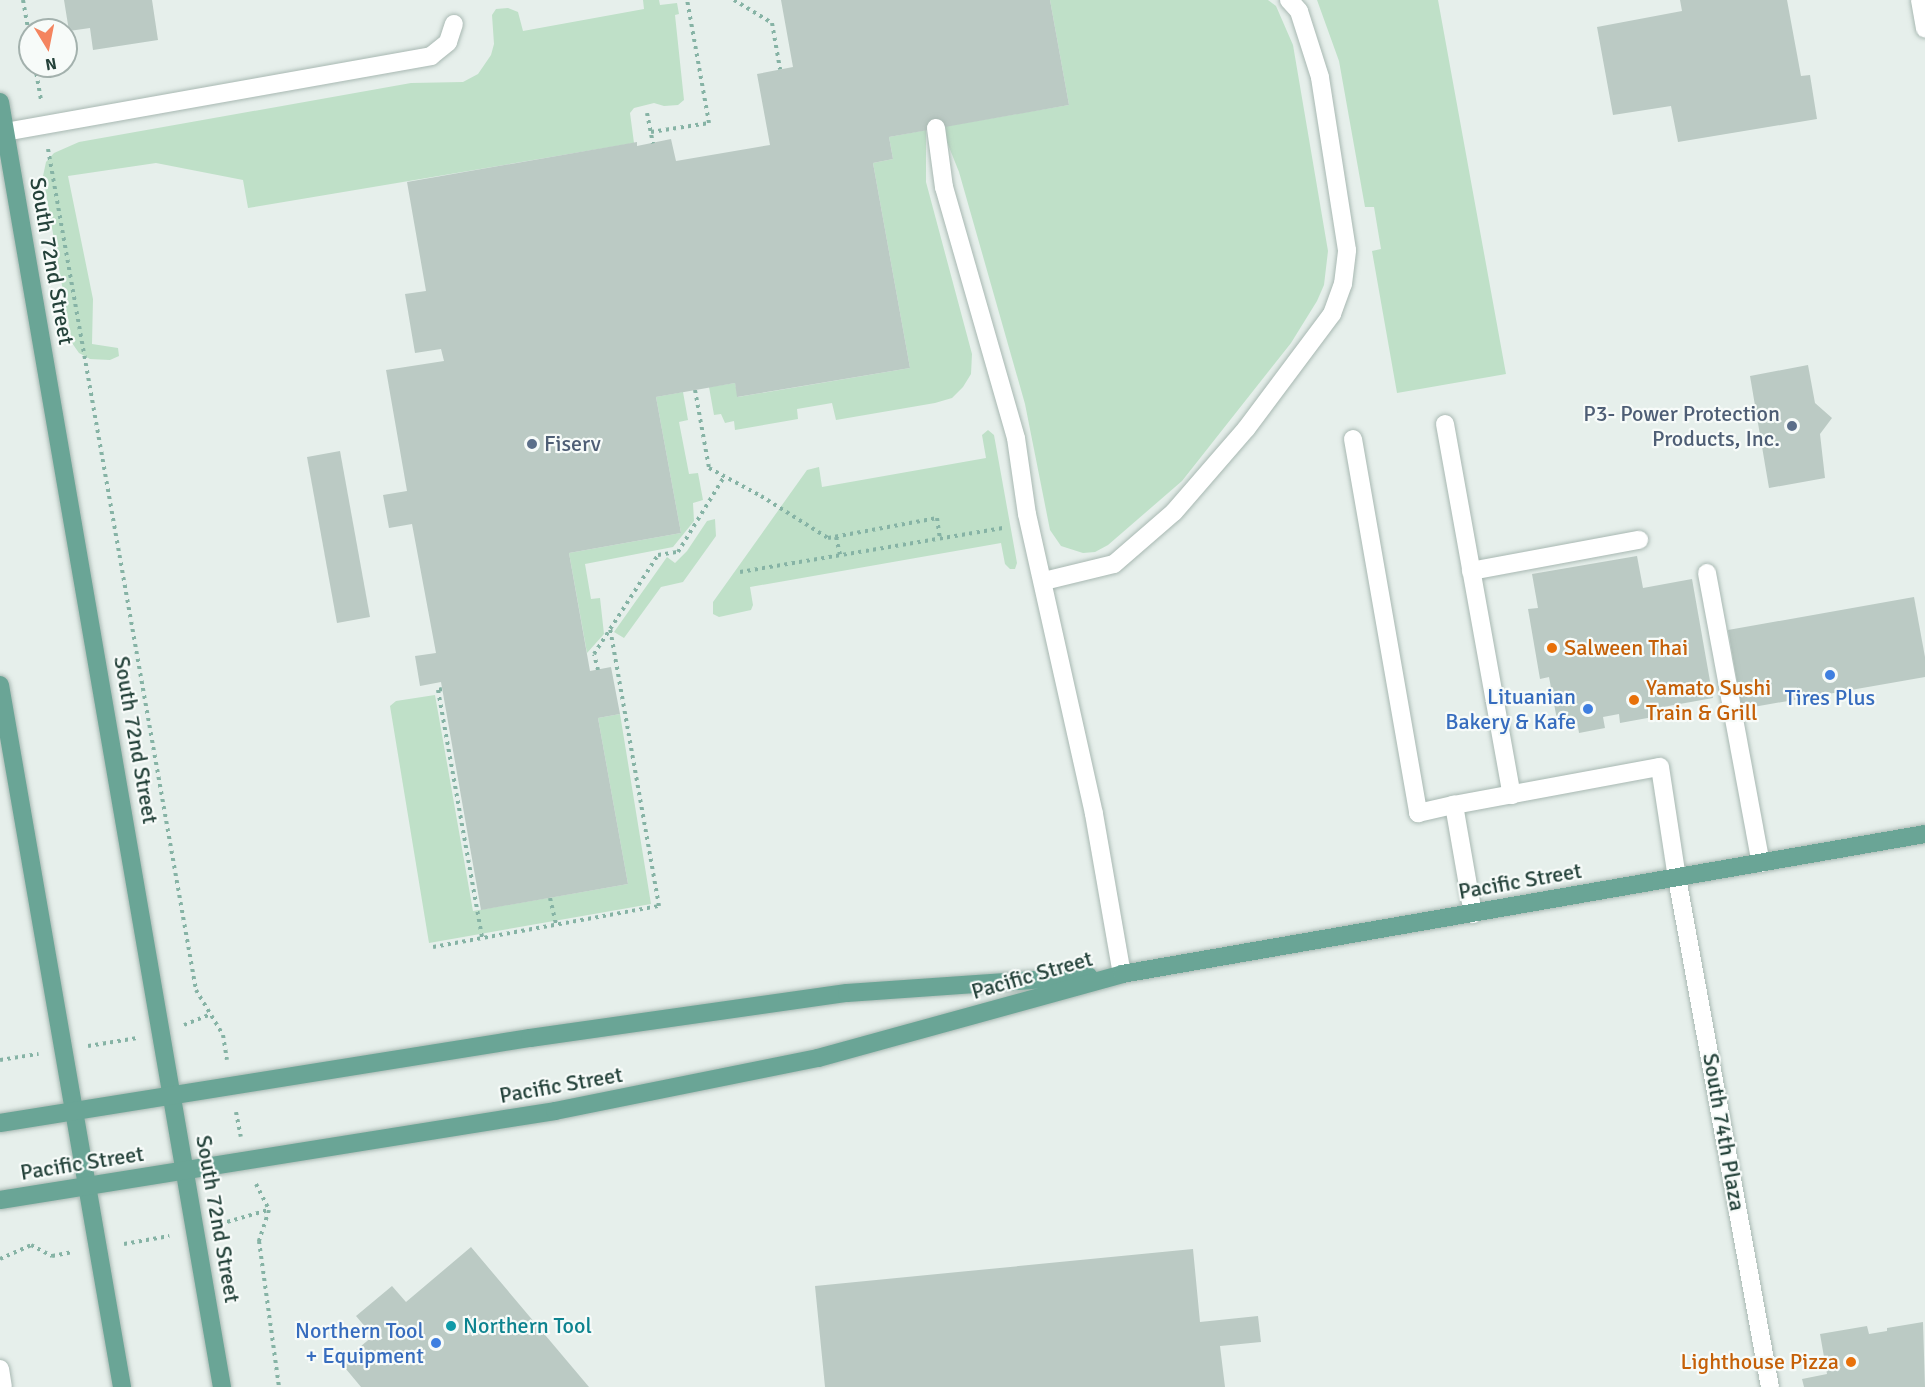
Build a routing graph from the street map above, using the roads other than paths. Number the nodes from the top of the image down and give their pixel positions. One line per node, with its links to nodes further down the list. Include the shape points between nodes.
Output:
1 (1289, 0): 13 (street, via 1299,11 1320,77 1347,250 1343,284 1332,314 1246,429 1174,512 1114,564)
2 (1920, 0): 4 (street)
3 (454, 24): 7 (street, via 448,42 430,56)
4 (1925, 29)
5 (0, 102): 7 (main road, South 72nd Street)
6 (936, 128): 13 (street, via 944,187 1016,438 1027,514)
7 (5, 132): 22 (main road, South 72nd Street)
8 (1445, 424): 11 (street)
9 (1353, 440): 16 (street, via 1418,813)
10 (1639, 540): 11 (street)
11 (1471, 571): 15 (street)
12 (1707, 573): 18 (street)
13 (1044, 581): 21 (street, via 1094,814)
14 (0, 685): 23 (main road)
15 (1512, 795): 16 (street); 19 (street, South 74th Plaza, via 1660,767)
16 (1454, 806): 20 (street)
17 (1925, 834): 18 (main road, Pacific Street)
18 (1761, 863): 19 (main road, Pacific Street)
19 (1677, 878): 20 (main road, Pacific Street); 30 (street, South 74th Plaza)
20 (1473, 914): 21 (main road, Pacific Street)
21 (1122, 974): 22 (main road, Pacific Street, via 848,993 530,1038); 25 (main road, Pacific Street, via 880,1042 698,1084)
22 (171, 1097): 23 (main road, Pacific Street); 25 (main road, South 72nd Street)
23 (74, 1111): 24 (main road, Pacific Street); 26 (main road)
24 (0, 1123)
25 (186, 1171): 26 (main road, Pacific Street); 29 (main road, South 72nd Street)
26 (88, 1187): 27 (main road, Pacific Street); 28 (main road)
27 (0, 1200)
28 (122, 1387)
29 (222, 1387)
30 (1770, 1387)

